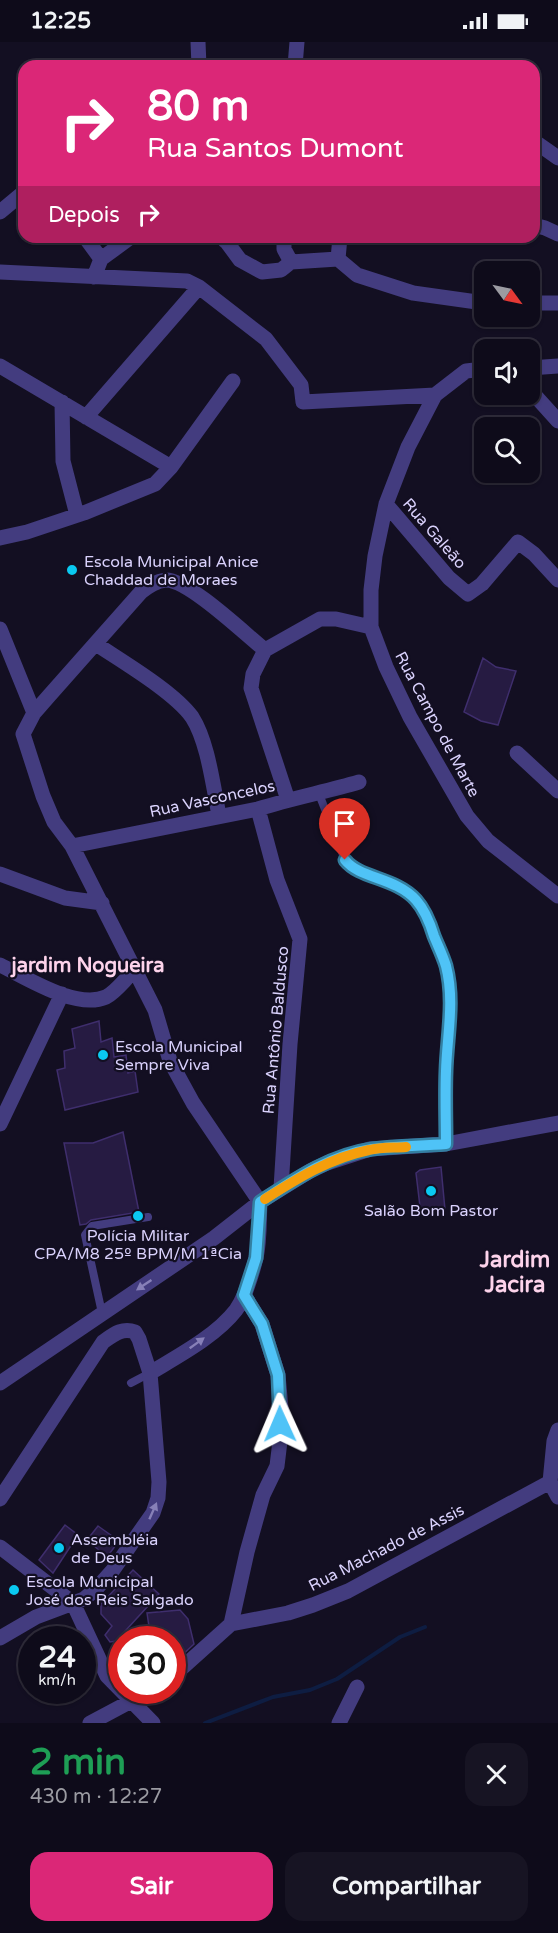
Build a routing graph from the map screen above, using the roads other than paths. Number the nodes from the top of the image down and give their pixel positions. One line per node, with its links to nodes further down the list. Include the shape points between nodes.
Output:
1 (198, 42): 3 (street)
2 (297, 42): 4 (street)
3 (199, 60)
4 (296, 60)
5 (540, 145): 6 (street)
6 (558, 158)
7 (18, 197): 8 (street)
8 (0, 212)
9 (540, 227): 10 (street)
10 (558, 234)
11 (89, 243): 16 (street)
12 (123, 243): 16 (street)
13 (227, 243): 18 (street, via 240,260 262,272 281,270)
14 (284, 243): 18 (street)
15 (339, 243): 17 (street)
16 (101, 259): 20 (street)
17 (338, 259): 18 (street); 22 (street, via 357,275 413,293)
18 (291, 262)
19 (0, 272): 20 (street)
20 (94, 277): 21 (street, via 187,281)
21 (199, 287): 30 (street, via 266,339 301,385 303,402); 33 (street)
22 (474, 302)
23 (540, 303): 24 (street)
24 (558, 303)
25 (0, 366): 32 (street)
26 (558, 366): 27 (street)
27 (540, 367)
28 (474, 370): 30 (street, via 466,371)
29 (233, 381): 35 (street)
30 (435, 395): 36 (street, Rua Campo de Marte, via 408,447)
31 (540, 401): 34 (street)
32 (62, 402): 33 (street); 37 (street, via 63,461)
33 (86, 417): 35 (street)
34 (558, 421)
35 (171, 467): 37 (street, via 155,484)
36 (386, 504): 39 (street, Rua Galeão, via 463,592 468,594 482,584 518,542); 40 (street, Rua Campo de Marte, via 375,556)
37 (77, 515): 38 (street)
38 (0, 538)
39 (558, 580)
40 (371, 627): 43 (street, via 320,620); 54 (street, Rua Campo de Marte, via 410,717 466,816 488,842)
41 (0, 629): 44 (street)
42 (96, 644): 43 (street, via 141,592 164,580 183,584); 44 (street); 51 (street, via 174,699 193,719 203,743)
43 (265, 650): 49 (street, via 251,688)
44 (34, 713): 52 (street, via 23,734 54,822)
45 (517, 753): 47 (street)
46 (359, 782): 48 (street, Rua Vasconcelos)
47 (558, 791)
48 (320, 794): 49 (street, Rua Vasconcelos); 61 (lane, via 345,860 353,868 388,880 422,906 446,967 450,1008)
49 (288, 800): 50 (street, Rua Vasconcelos)
50 (258, 808): 51 (street, Rua Vasconcelos); 62 (street, Rua Antônio Baldusco, via 277,880 300,939)
51 (219, 815): 52 (street, Rua Vasconcelos)
52 (72, 846): 55 (street)
53 (0, 874): 55 (street, via 65,898)
54 (558, 896)
55 (102, 903): 57 (street)
56 (0, 965): 58 (street)
57 (134, 971): 58 (street, via 109,995 99,999 77,1000); 63 (street, via 155,1010 170,1061)
58 (62, 994): 60 (street)
59 (558, 1123): 61 (street)
60 (0, 1124)
61 (446, 1144): 62 (street, via 370,1149 327,1163)
62 (281, 1188): 63 (street)
63 (260, 1202): 65 (street, via 256,1258); 66 (street, one-way to 66)
64 (148, 1217): 66 (lane, via 92,1226 84,1234)
65 (244, 1295): 67 (street, one-way to 65, via 199,1342 229,1317); 76 (street, via 262,1324 278,1375 280,1441 277,1466 263,1495)
66 (102, 1313): 68 (street)
67 (150, 1373): 69 (lane); 73 (street, via 135,1332 123,1331 104,1342); 75 (street, one-way to 67, via 84,1599 113,1570 153,1513 159,1482)
68 (0, 1383)
69 (131, 1383)
70 (558, 1430): 71 (street)
71 (550, 1482): 72 (street); 76 (street, Rua Machado de Assis, via 348,1591 288,1613)
72 (558, 1497)
73 (0, 1499)
74 (0, 1546): 75 (street)
75 (73, 1603): 77 (street, via 36,1617); 79 (street)
76 (231, 1624): 78 (street)
77 (0, 1638)
78 (186, 1664)
79 (108, 1677)
80 (357, 1687): 85 (street)
81 (124, 1704): 83 (street)
82 (135, 1704): 84 (street)
83 (90, 1723)
84 (153, 1723)
85 (339, 1723)

